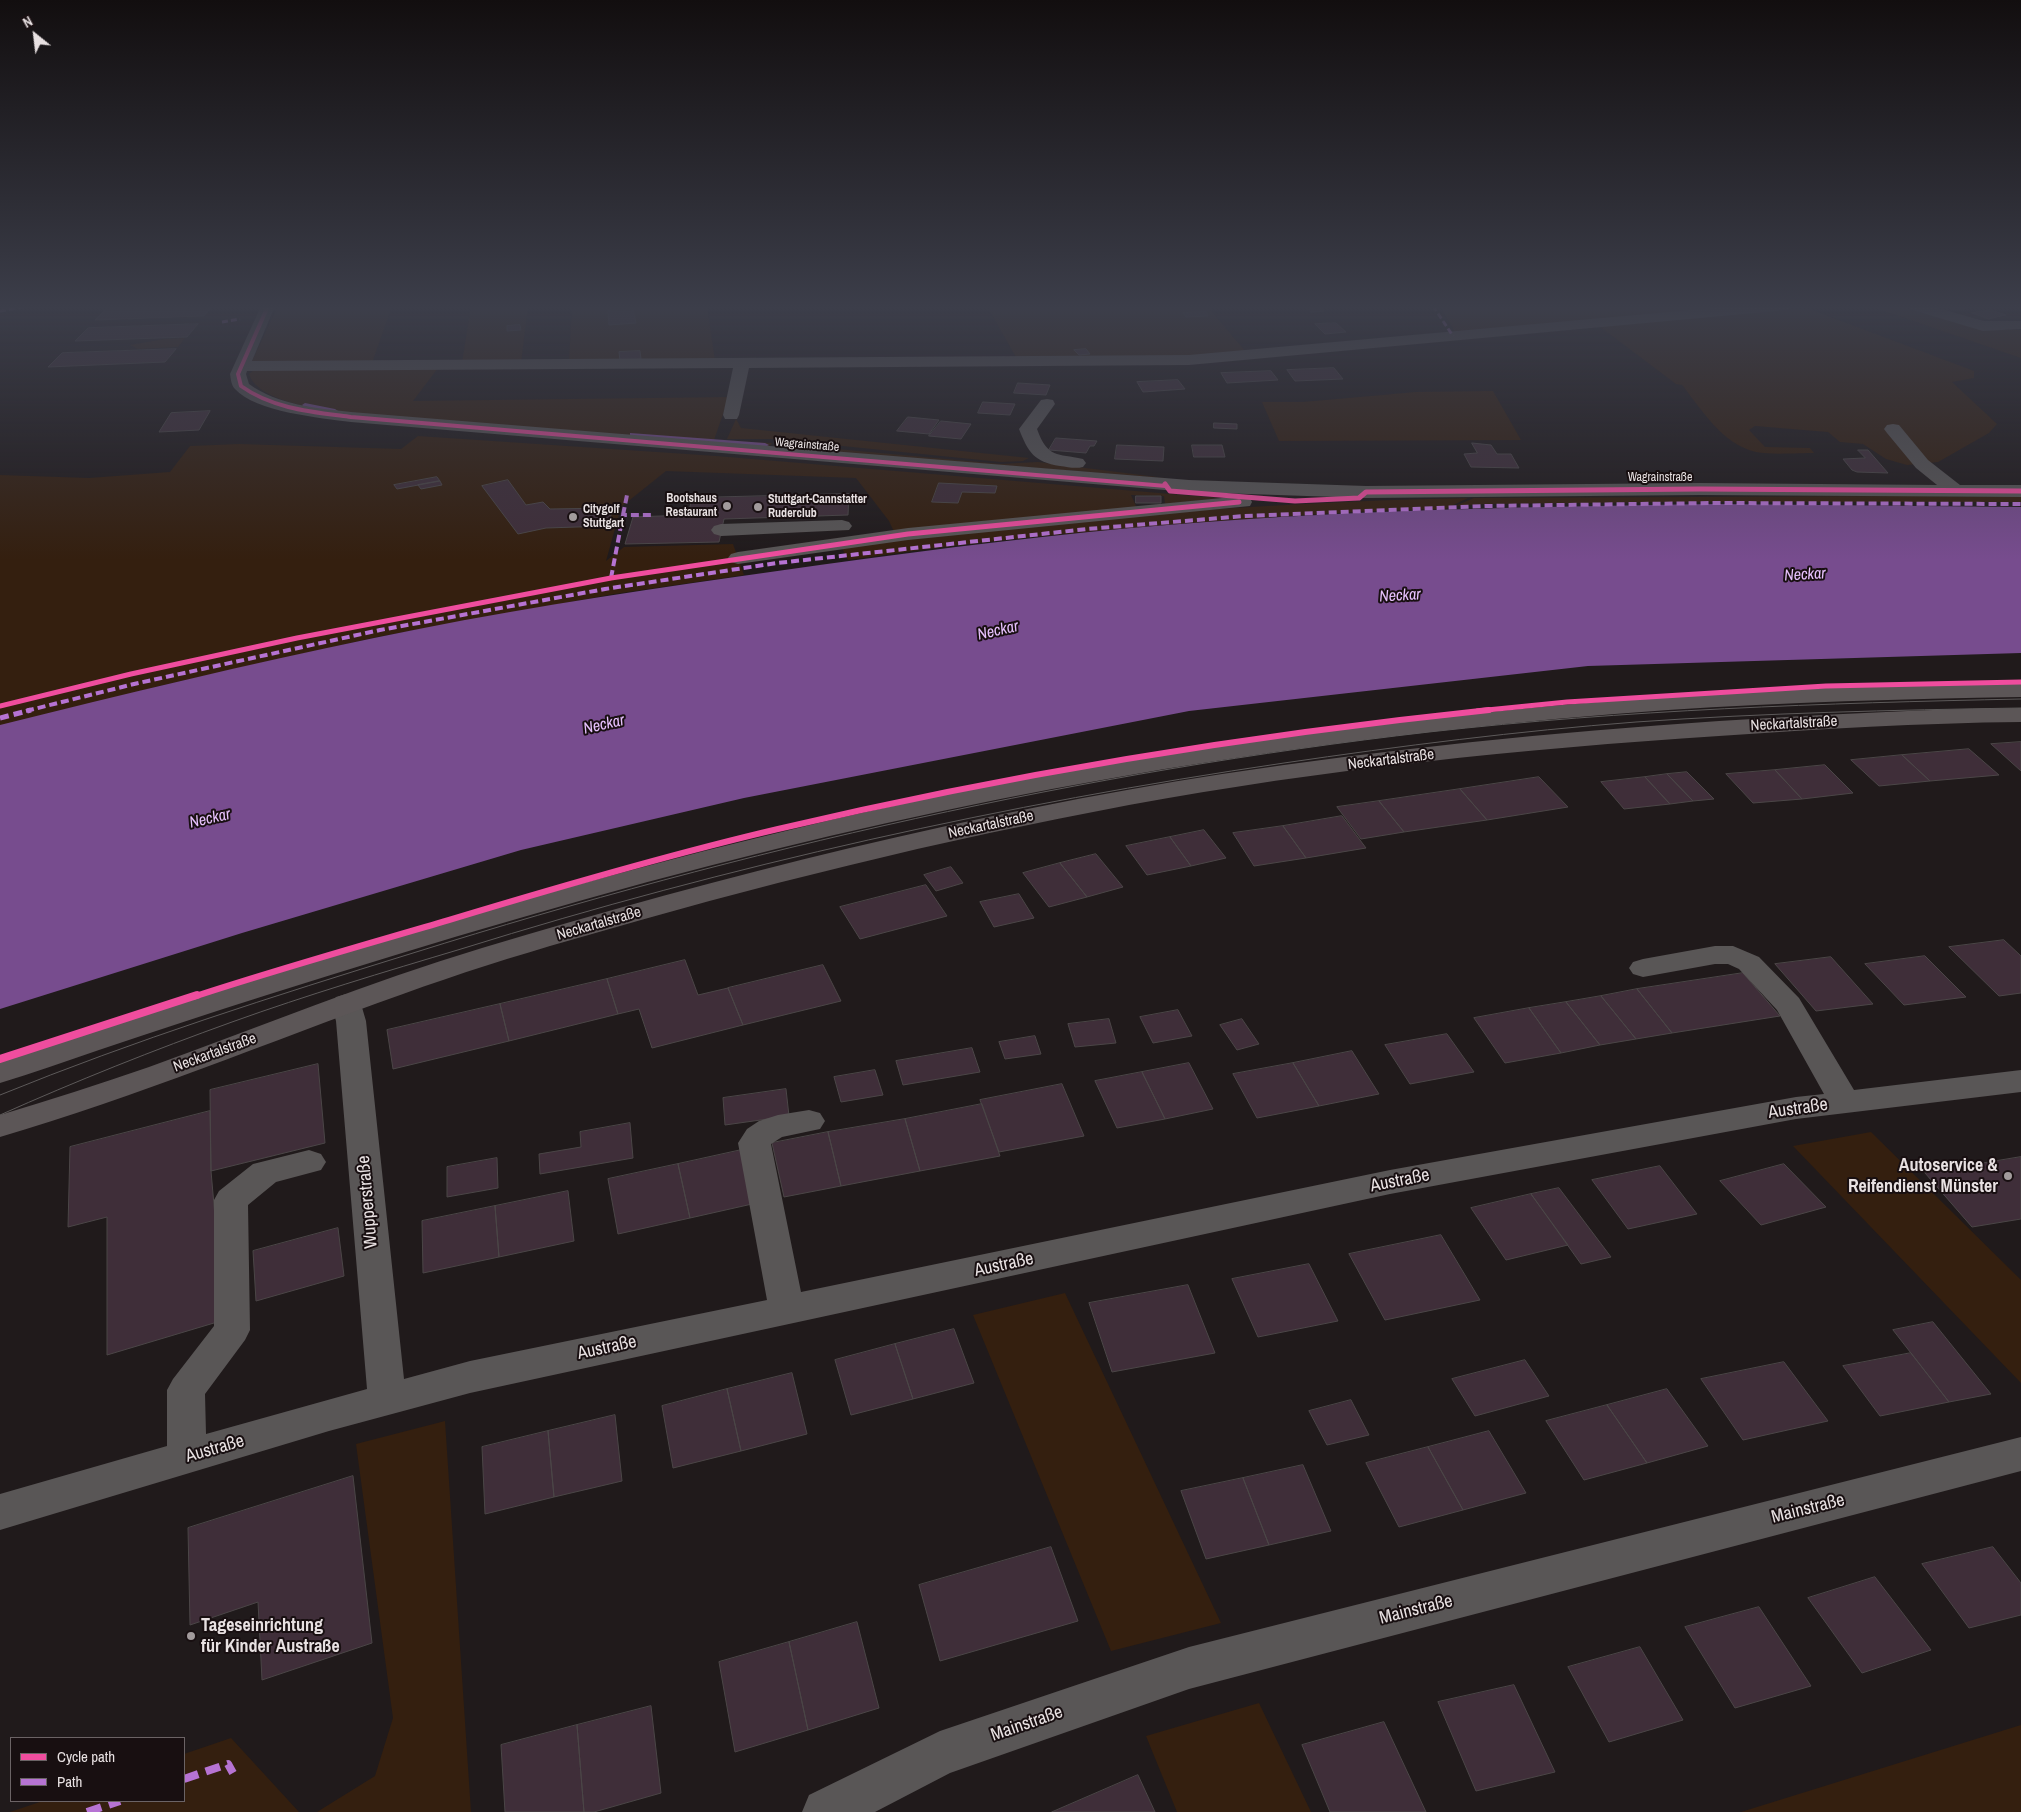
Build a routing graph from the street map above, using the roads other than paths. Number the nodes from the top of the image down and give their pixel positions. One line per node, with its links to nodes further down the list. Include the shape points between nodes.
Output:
1 (249, 391): 6 (street, Wagrainstraße, via 276,403 351,417)
2 (736, 391): 4 (street)
3 (1047, 404): 6 (street, Wagrainstraße, via 1028,429 1035,448 1044,457 1176,476)
4 (731, 415)
5 (1893, 429): 8 (street, via 1922,464)
6 (1189, 486): 7 (street, Wagrainstraße)
7 (1269, 489): 8 (street, Wagrainstraße, via 1366,492); 12 (street, via 1259,498 1234,503 908,534)
8 (1955, 490): 9 (street, Wagrainstraße)
9 (2021, 491)
10 (887, 529): 12 (street, via 839,521)
11 (721, 533): 13 (street)
12 (792, 537): 13 (street)
13 (768, 539): 14 (street)
14 (738, 558)
15 (2021, 690): 19 (main road, Neckartalstraße, via 1799,696 1587,708 1381,730 1200,755 1033,784 700,859 473,922 208,1003)
16 (2021, 716): 18 (main road, Neckartalstraße, via 1868,719 1607,735 1381,760 1212,784 1051,813 907,844 700,895 487,956)
17 (1643, 968): 21 (street, via 1715,955 1733,955 1749,963 1789,1004)
18 (346, 1004): 23 (main road, Neckartalstraße, via 109,1092); 26 (street, Wupperstraße)
19 (0, 1072)
20 (2021, 1081): 21 (street, Austraße)
21 (1845, 1102): 25 (street, Austraße, via 1796,1108 1390,1182)
22 (809, 1122): 25 (street, via 769,1128 758,1135 754,1144)
23 (0, 1126)
24 (309, 1162): 28 (street, via 265,1173 231,1200 232,1330 186,1390)
25 (787, 1310): 26 (street, Austraße, via 470,1377)
26 (387, 1399): 28 (street, Austraße)
27 (2021, 1454): 30 (street, Mainstraße, via 1189,1668 940,1754)
28 (187, 1457): 29 (street, Austraße)
29 (0, 1512)
30 (826, 1812)

